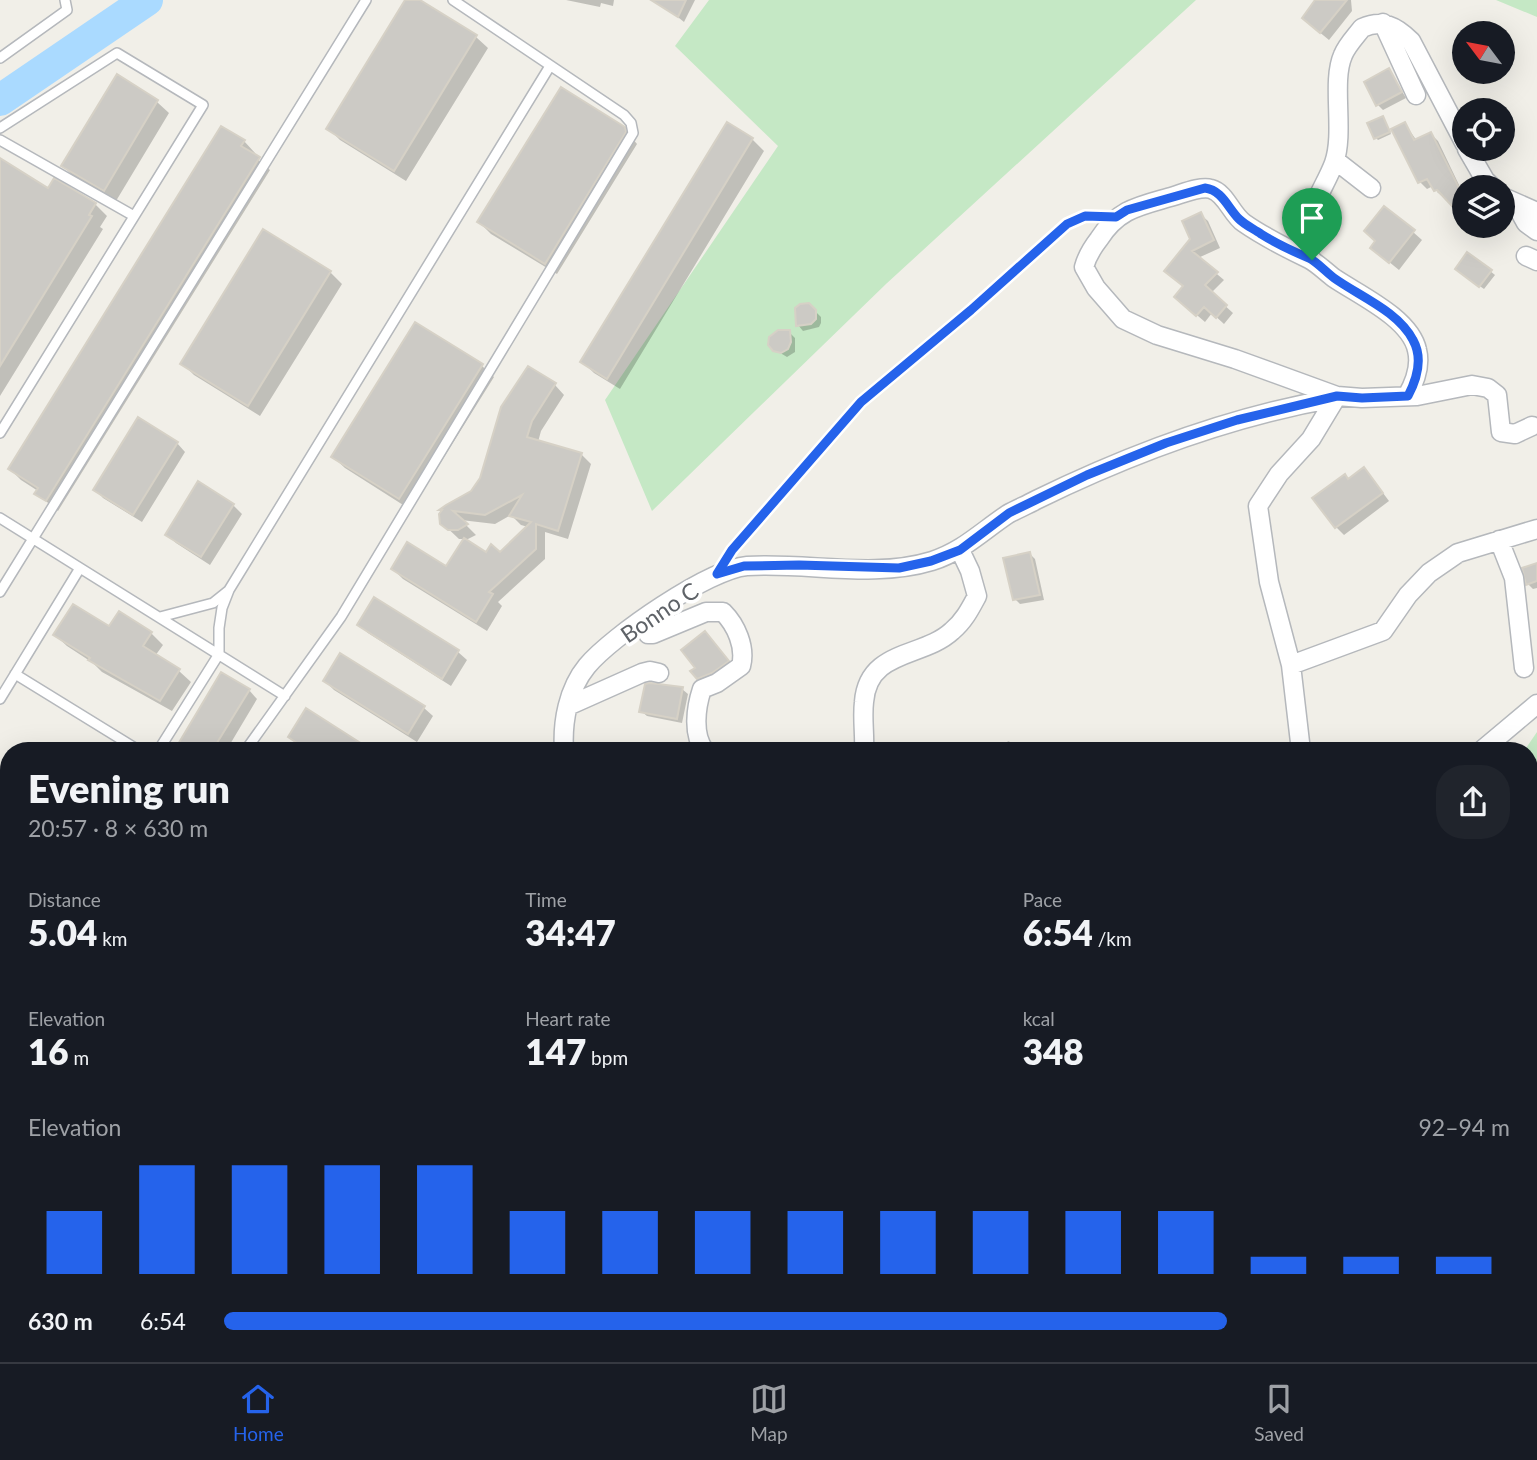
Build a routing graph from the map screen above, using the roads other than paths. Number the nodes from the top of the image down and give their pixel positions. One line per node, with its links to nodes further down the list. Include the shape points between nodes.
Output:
1 (65, 0): 5 (lane, via 67,10)
2 (366, 0): 25 (lane)
3 (453, 0): 6 (lane)
4 (1383, 23): 7 (street); 8 (street, via 1398,28 1411,41); 11 (street, via 1362,28 1343,54)
5 (0, 58)
6 (550, 66): 29 (lane); 38 (lane, via 624,115 633,133 341,617)
7 (1416, 95)
8 (1452, 118)
9 (0, 128): 16 (lane, via 117,53 203,105)
10 (0, 140): 16 (lane)
11 (1335, 160): 12 (street); 18 (street, via 1307,225 1306,246)
12 (1371, 188)
13 (1515, 203): 15 (street)
14 (1515, 208): 17 (street)
15 (1537, 212)
16 (134, 216): 22 (lane)
17 (1537, 231)
18 (1312, 260): 19 (street, via 1409,333 1418,359); 20 (street, via 1241,221 1220,195 1205,188 1116,217 1084,267 1123,319)
19 (1408, 396): 20 (street); 21 (street, via 1472,385 1488,388 1497,395 1501,432 1515,433)
20 (1337, 397): 27 (street, Bonno C, via 1237,420 1087,475 1009,513); 34 (street, via 1311,439 1258,506 1269,582)
21 (1532, 426)
22 (0, 433)
23 (0, 518): 25 (lane)
24 (1537, 529): 26 (street)
25 (33, 539): 28 (lane); 30 (lane)
26 (1499, 540): 34 (street, via 1458,552 1429,573 1383,631); 35 (street, via 1514,578)
27 (960, 550): 32 (street, Bonno C, via 899,568 744,566 717,574); 47 (street, via 977,596 968,614 951,633 880,666 863,701)
28 (80, 568): 31 (lane); 37 (lane)
29 (229, 590): 31 (lane, via 213,603); 33 (lane, via 222,608)
30 (0, 592)
31 (160, 617): 33 (lane)
32 (642, 622): 41 (street, Bonno C, via 587,666); 46 (street, via 648,634 653,634 706,612 723,612 733,622 744,656 741,666 702,689 697,723)
33 (219, 654): 38 (lane); 43 (lane)
34 (1291, 665): 48 (street)
35 (1524, 668)
36 (659, 673): 41 (street, via 642,673)
37 (15, 674): 39 (lane); 42 (lane)
38 (285, 696): 44 (lane)
39 (0, 699)
40 (1537, 704): 49 (street)
41 (568, 706): 45 (street, Bonno C)
42 (125, 742)
43 (164, 742)
44 (252, 742)
45 (563, 742)
46 (700, 742)
47 (864, 742)
48 (1300, 742)
49 (1492, 742)

